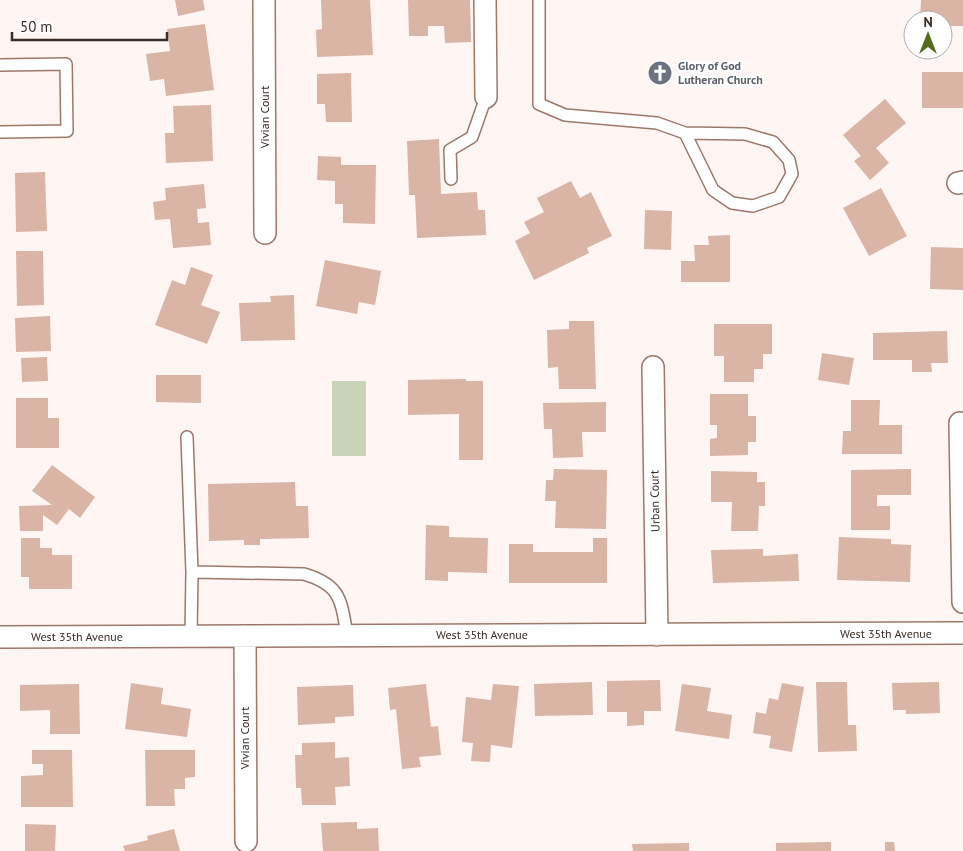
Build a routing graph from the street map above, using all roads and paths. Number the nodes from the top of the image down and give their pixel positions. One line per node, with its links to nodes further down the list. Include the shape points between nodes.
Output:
1 (264, 0): 9 (street, Vivian Court)
2 (485, 0): 5 (street)
3 (539, 0): 7 (lane, via 539,104 565,115 657,123)
4 (0, 65): 6 (lane, via 66,64 67,131)
5 (486, 97): 8 (lane, via 472,137 450,150)
6 (0, 132)
7 (685, 133): 7 (lane, via 713,190 732,202 753,206 779,197 792,174 789,160 773,142 745,134)
8 (451, 179)
9 (265, 233)
10 (653, 367): 17 (street, Urban Court)
11 (960, 423): 14 (street)
12 (187, 437): 13 (lane)
13 (192, 572): 16 (lane, via 304,574 319,578 335,590); 18 (lane)
14 (963, 602)
15 (963, 633): 17 (street, West 35th Avenue)
16 (348, 635): 17 (street, West 35th Avenue); 19 (street, West 35th Avenue)
17 (657, 635)
18 (191, 636): 19 (street, West 35th Avenue); 20 (street, West 35th Avenue)
19 (245, 636): 21 (street, Vivian Court)
20 (0, 637)
21 (246, 841)

